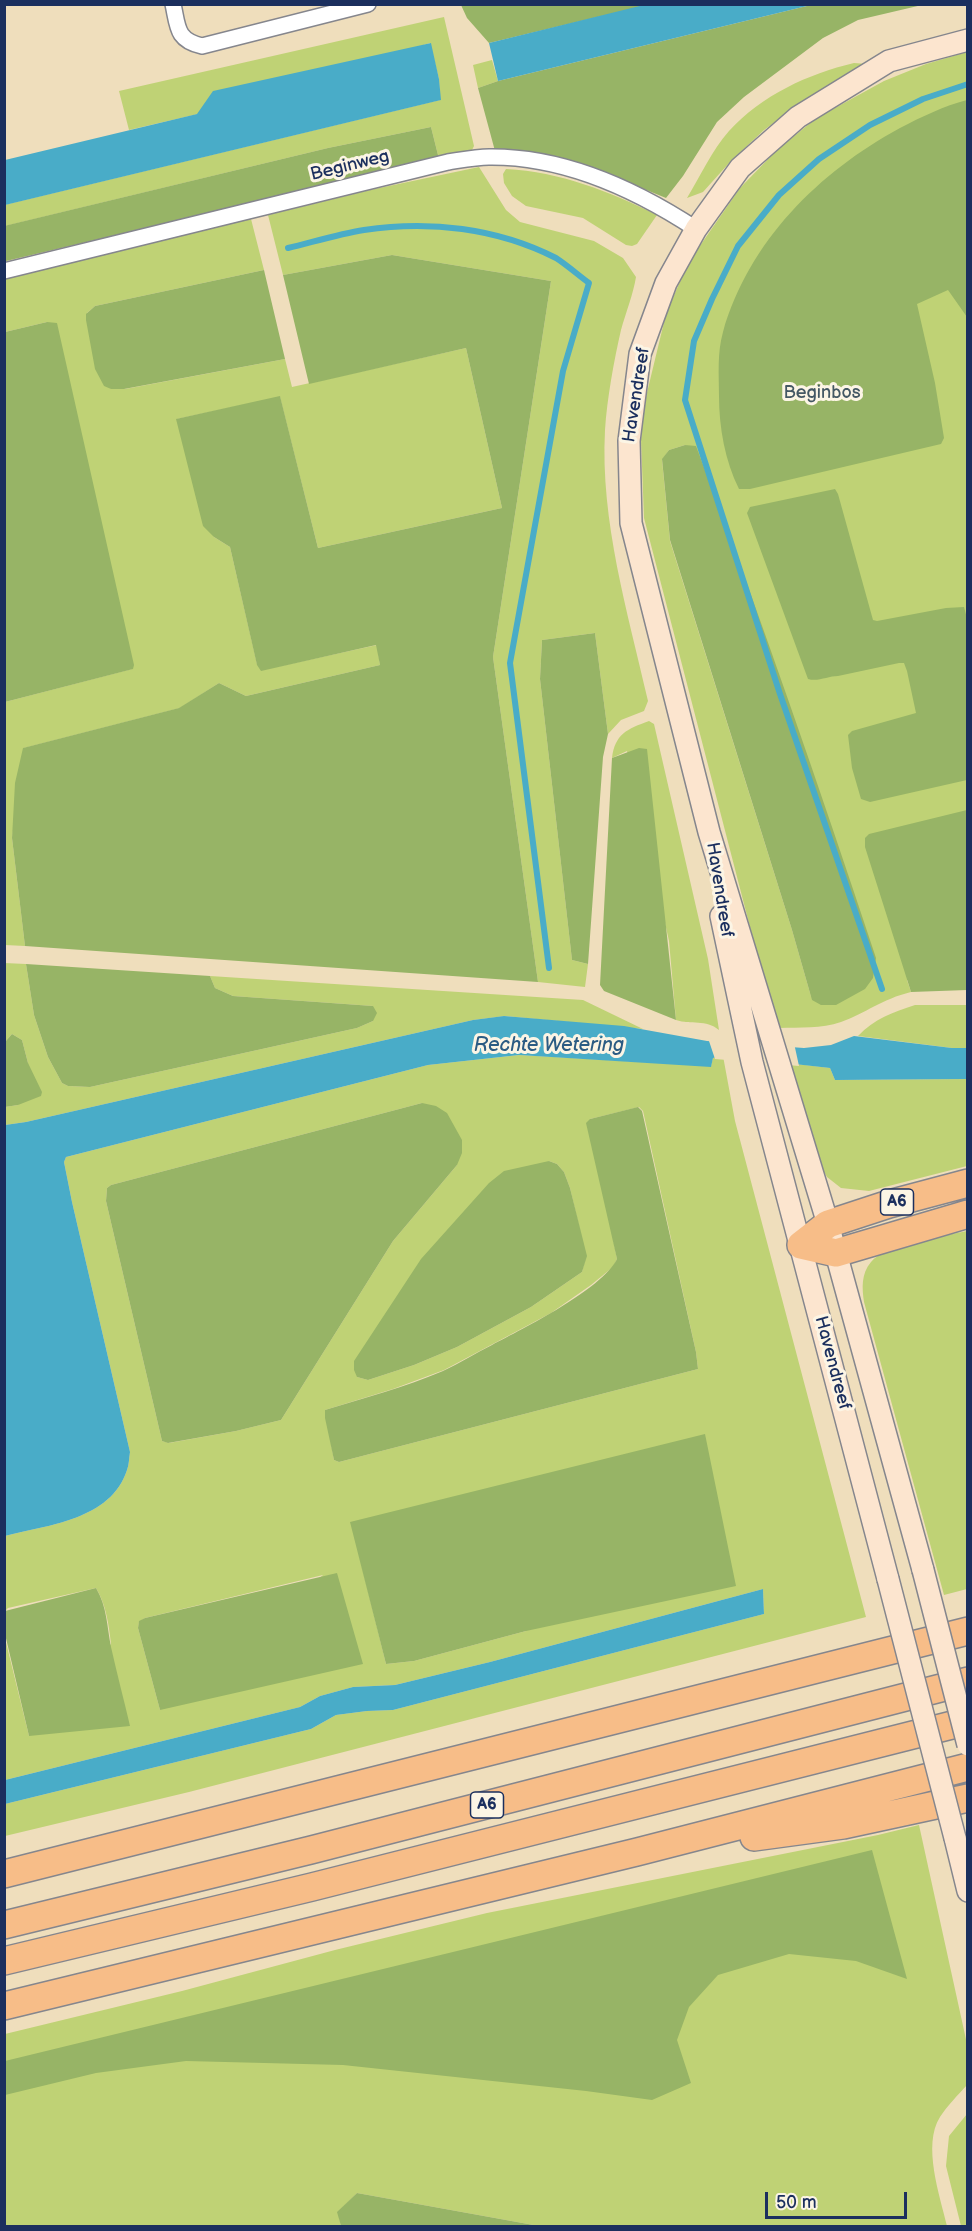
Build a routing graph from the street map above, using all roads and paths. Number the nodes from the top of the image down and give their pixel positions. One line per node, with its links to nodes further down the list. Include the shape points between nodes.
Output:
1 (173, 4): 2 (street, via 180,35 189,43 202,46)
2 (368, 4)
3 (968, 40): 4 (street, Havendreef, via 889,61 798,117 740,168)
4 (696, 229): 5 (street, Beginweg, via 619,184 550,163 489,157 426,168); 6 (street, Havendreef, via 666,284 640,354 628,441 632,523)
5 (4, 271)
6 (710, 832): 9 (street, Havendreef); 10 (street, Havendreef, via 720,909 752,1062)
7 (968, 1183): 9 (highway, A6)
8 (968, 1214): 11 (highway, A6)
9 (828, 1224): 10 (highway); 11 (street, Havendreef)
10 (801, 1245): 11 (highway); 20 (street, Havendreef, bridge)
11 (836, 1253): 15 (street, Havendreef, bridge)
12 (968, 1630): 19 (highway)
13 (968, 1681): 21 (highway, A6, via 334,1844)
14 (968, 1721): 22 (highway, A6)
15 (968, 1745)
16 (968, 1767): 18 (highway)
17 (968, 1798): 18 (highway, via 843,1825)
18 (637, 1852): 23 (highway)
19 (4, 1874)
20 (968, 1891)
21 (4, 1924)
22 (4, 1961)
23 (4, 2006)

